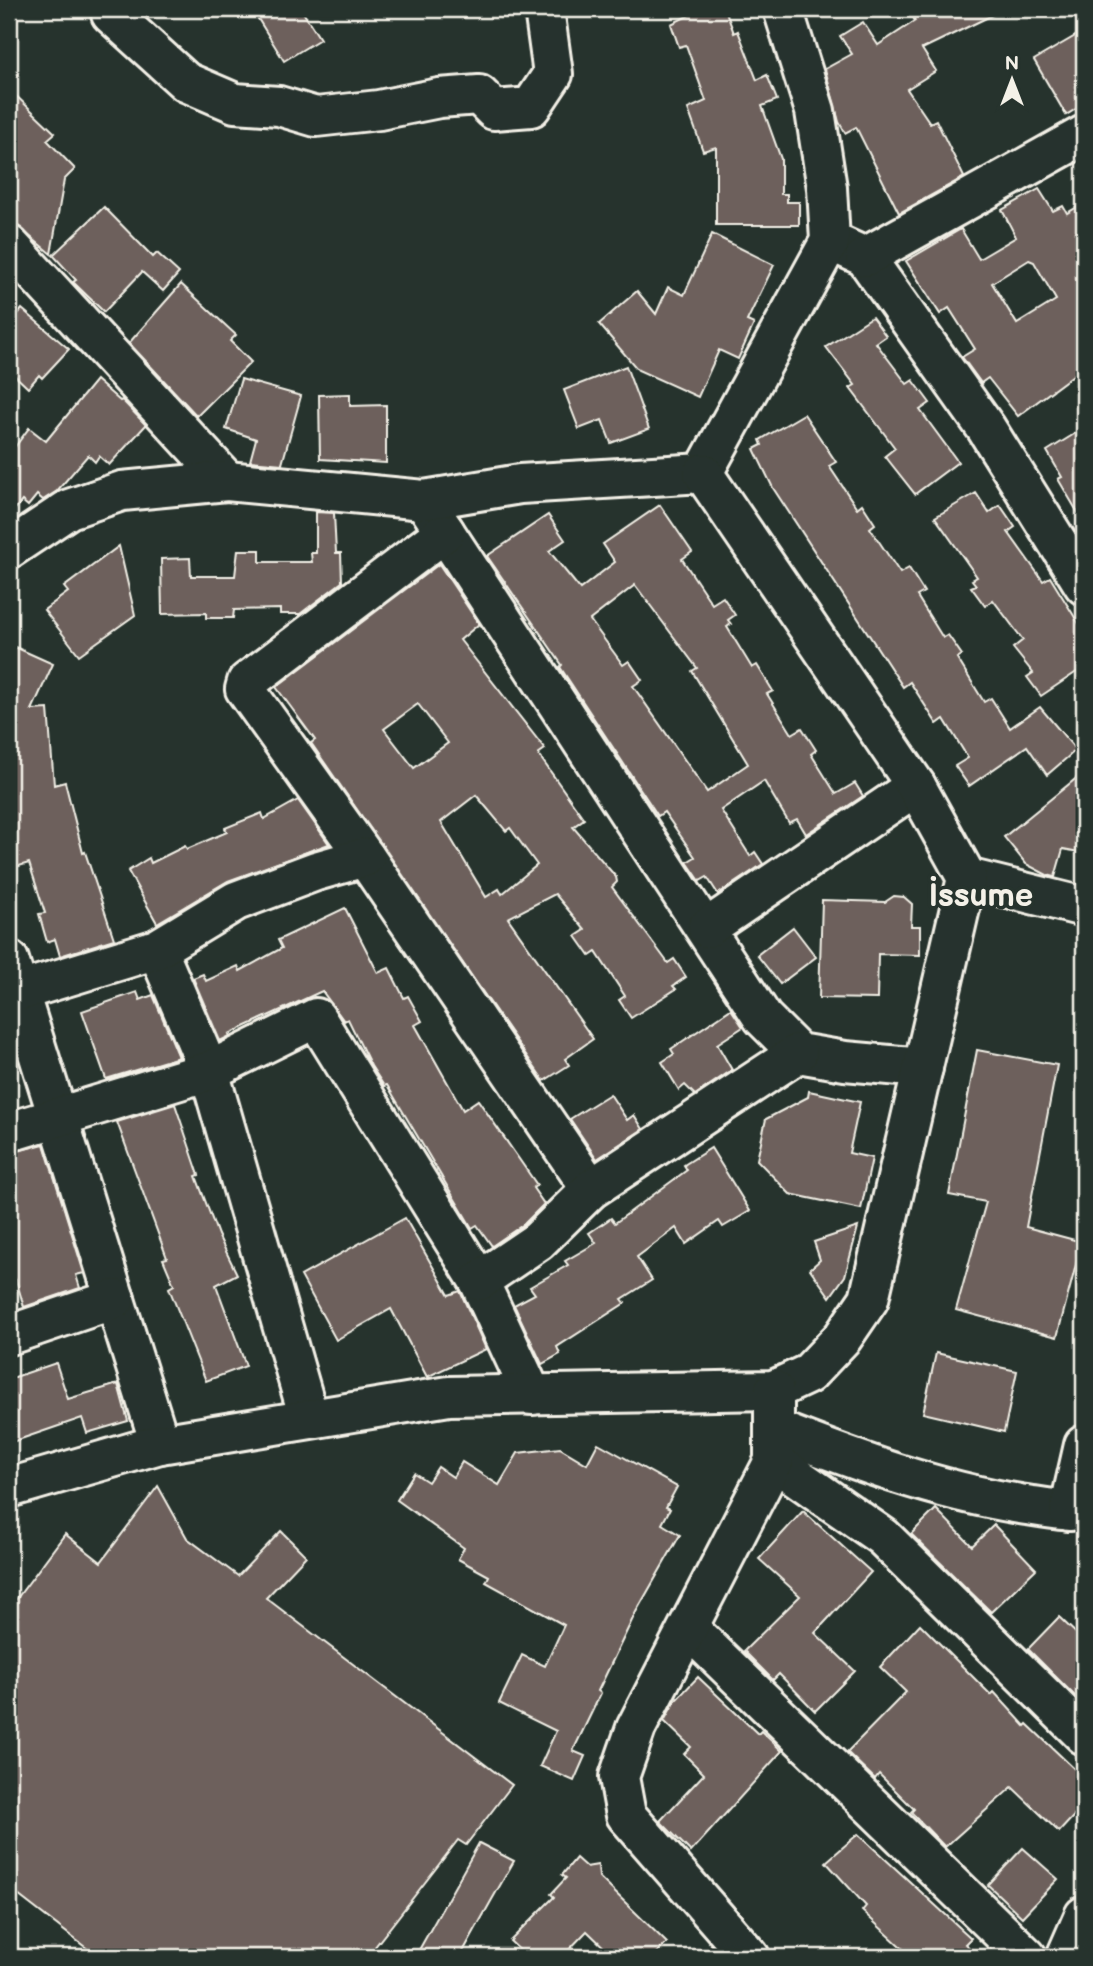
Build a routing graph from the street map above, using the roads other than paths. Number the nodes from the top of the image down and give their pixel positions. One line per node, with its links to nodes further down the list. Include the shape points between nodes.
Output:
1 (544, 9): 2 (street, via 553,74 531,107 494,110 479,95 316,117 279,106 235,103 186,82)
2 (111, 14)
3 (796, 14): 5 (street, via 827,188)
4 (1083, 138): 7 (street)
5 (830, 241): 7 (street); 8 (street)
6 (10, 250): 9 (street)
7 (865, 257): 13 (street, via 986,428)
8 (703, 473): 10 (street, via 520,484); 14 (street)
9 (227, 481): 10 (street); 12 (street, via 121,491 69,509)
10 (424, 500): 11 (street)
11 (445, 532): 15 (street, via 247,682 245,689); 18 (street)
12 (9, 549)
13 (1084, 585)
14 (916, 786): 16 (street); 18 (street)
15 (365, 857): 19 (street, via 236,901); 26 (street)
16 (967, 878): 17 (street); 22 (street)
17 (1084, 907)
18 (707, 928): 21 (street, via 763,1018)
19 (157, 949): 20 (street); 23 (street)
20 (15, 975): 24 (street)
21 (798, 1053): 22 (street); 26 (street)
22 (923, 1068): 30 (street, via 869,1299 844,1337 808,1374)
23 (209, 1071): 24 (street); 27 (street, via 316,1018); 32 (street)
24 (58, 1116): 25 (street); 28 (street)
25 (9, 1132)
26 (591, 1189): 27 (street, via 538,1241)
27 (480, 1281): 31 (street)
28 (115, 1299): 29 (street); 33 (street)
29 (9, 1335)
30 (774, 1390): 31 (street); 34 (street)
31 (532, 1395): 32 (street, via 449,1396)
32 (309, 1418): 33 (street)
33 (160, 1444): 36 (street)
34 (774, 1445): 37 (street, via 994,1499); 38 (street); 39 (street, via 883,1537)
35 (1084, 1445): 37 (street)
36 (9, 1488)
37 (1077, 1511)
38 (689, 1629): 41 (street, via 636,1728 623,1765 619,1777 626,1815); 42 (street)
39 (1084, 1735)
40 (1084, 1916): 43 (street)
41 (750, 1957)
42 (1027, 1957)
43 (1066, 1957)

